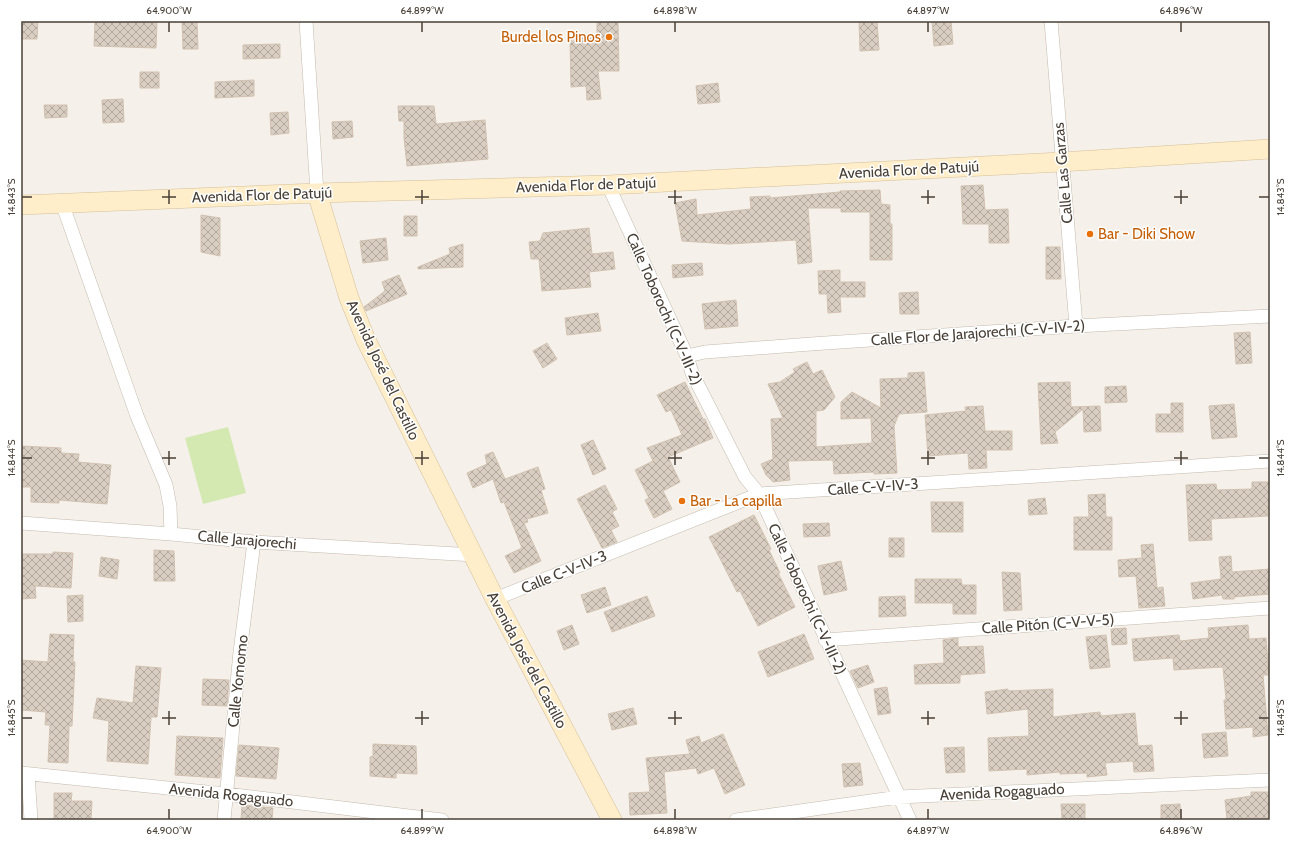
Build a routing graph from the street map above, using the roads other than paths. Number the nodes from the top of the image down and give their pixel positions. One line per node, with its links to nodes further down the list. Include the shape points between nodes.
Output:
1 (306, 21): 6 (street, Avenida José del Castillo)
2 (1051, 21): 4 (street, Calle Las Garzas)
3 (1270, 148): 4 (main road, Avenida Flor de Patujú)
4 (1061, 162): 5 (main road, Avenida Flor de Patujú); 10 (street, Calle Las Garzas)
5 (608, 185): 6 (main road, Avenida Flor de Patujú); 11 (street, Calle Toborochi (C-V-III-2))
6 (318, 193): 7 (main road, Avenida Flor de Patujú); 17 (main road, Avenida José del Castillo, via 349,298 366,340)
7 (62, 203): 8 (main road, Avenida Flor de Patujú); 15 (street, via 137,416 166,485)
8 (21, 205)
9 (1270, 316): 10 (street, Calle Flor de Jarajorechi (C-V-IV-2))
10 (1076, 326): 11 (street, Calle Flor de Jarajorechi (C-V-IV-2), via 705,352)
11 (687, 356): 13 (street, Calle Toborochi (C-V-III-2), via 692,373 745,477)
12 (1270, 461): 13 (street, Calle C-V-IV-3)
13 (759, 494): 18 (street, Calle C-V-IV-3); 20 (street, Calle Toborochi (C-V-III-2))
14 (21, 523): 15 (street, Calle Jarajorechi)
15 (171, 534): 16 (street, Calle Jarajorechi)
16 (254, 542): 17 (street, Calle Jarajorechi); 23 (street, Calle Yomomo)
17 (474, 555): 18 (main road, Avenida José del Castillo)
18 (495, 599): 28 (main road, Avenida José del Castillo)
19 (1270, 608): 20 (street, Calle Pitón (C-V-V-5))
20 (825, 640): 24 (street, Calle Toborochi (C-V-III-2))
21 (25, 774): 23 (street, Avenida Rogaguado); 25 (street)
22 (1270, 780): 24 (street, Avenida Rogaguado)
23 (226, 794): 26 (street, Calle Yomomo); 27 (street, Avenida Rogaguado)
24 (899, 797): 29 (street, Avenida Rogaguado); 30 (street, Calle Toborochi (C-V-III-2))
25 (31, 820)
26 (224, 820)
27 (442, 820)
28 (612, 820)
29 (736, 820)
30 (910, 820)

